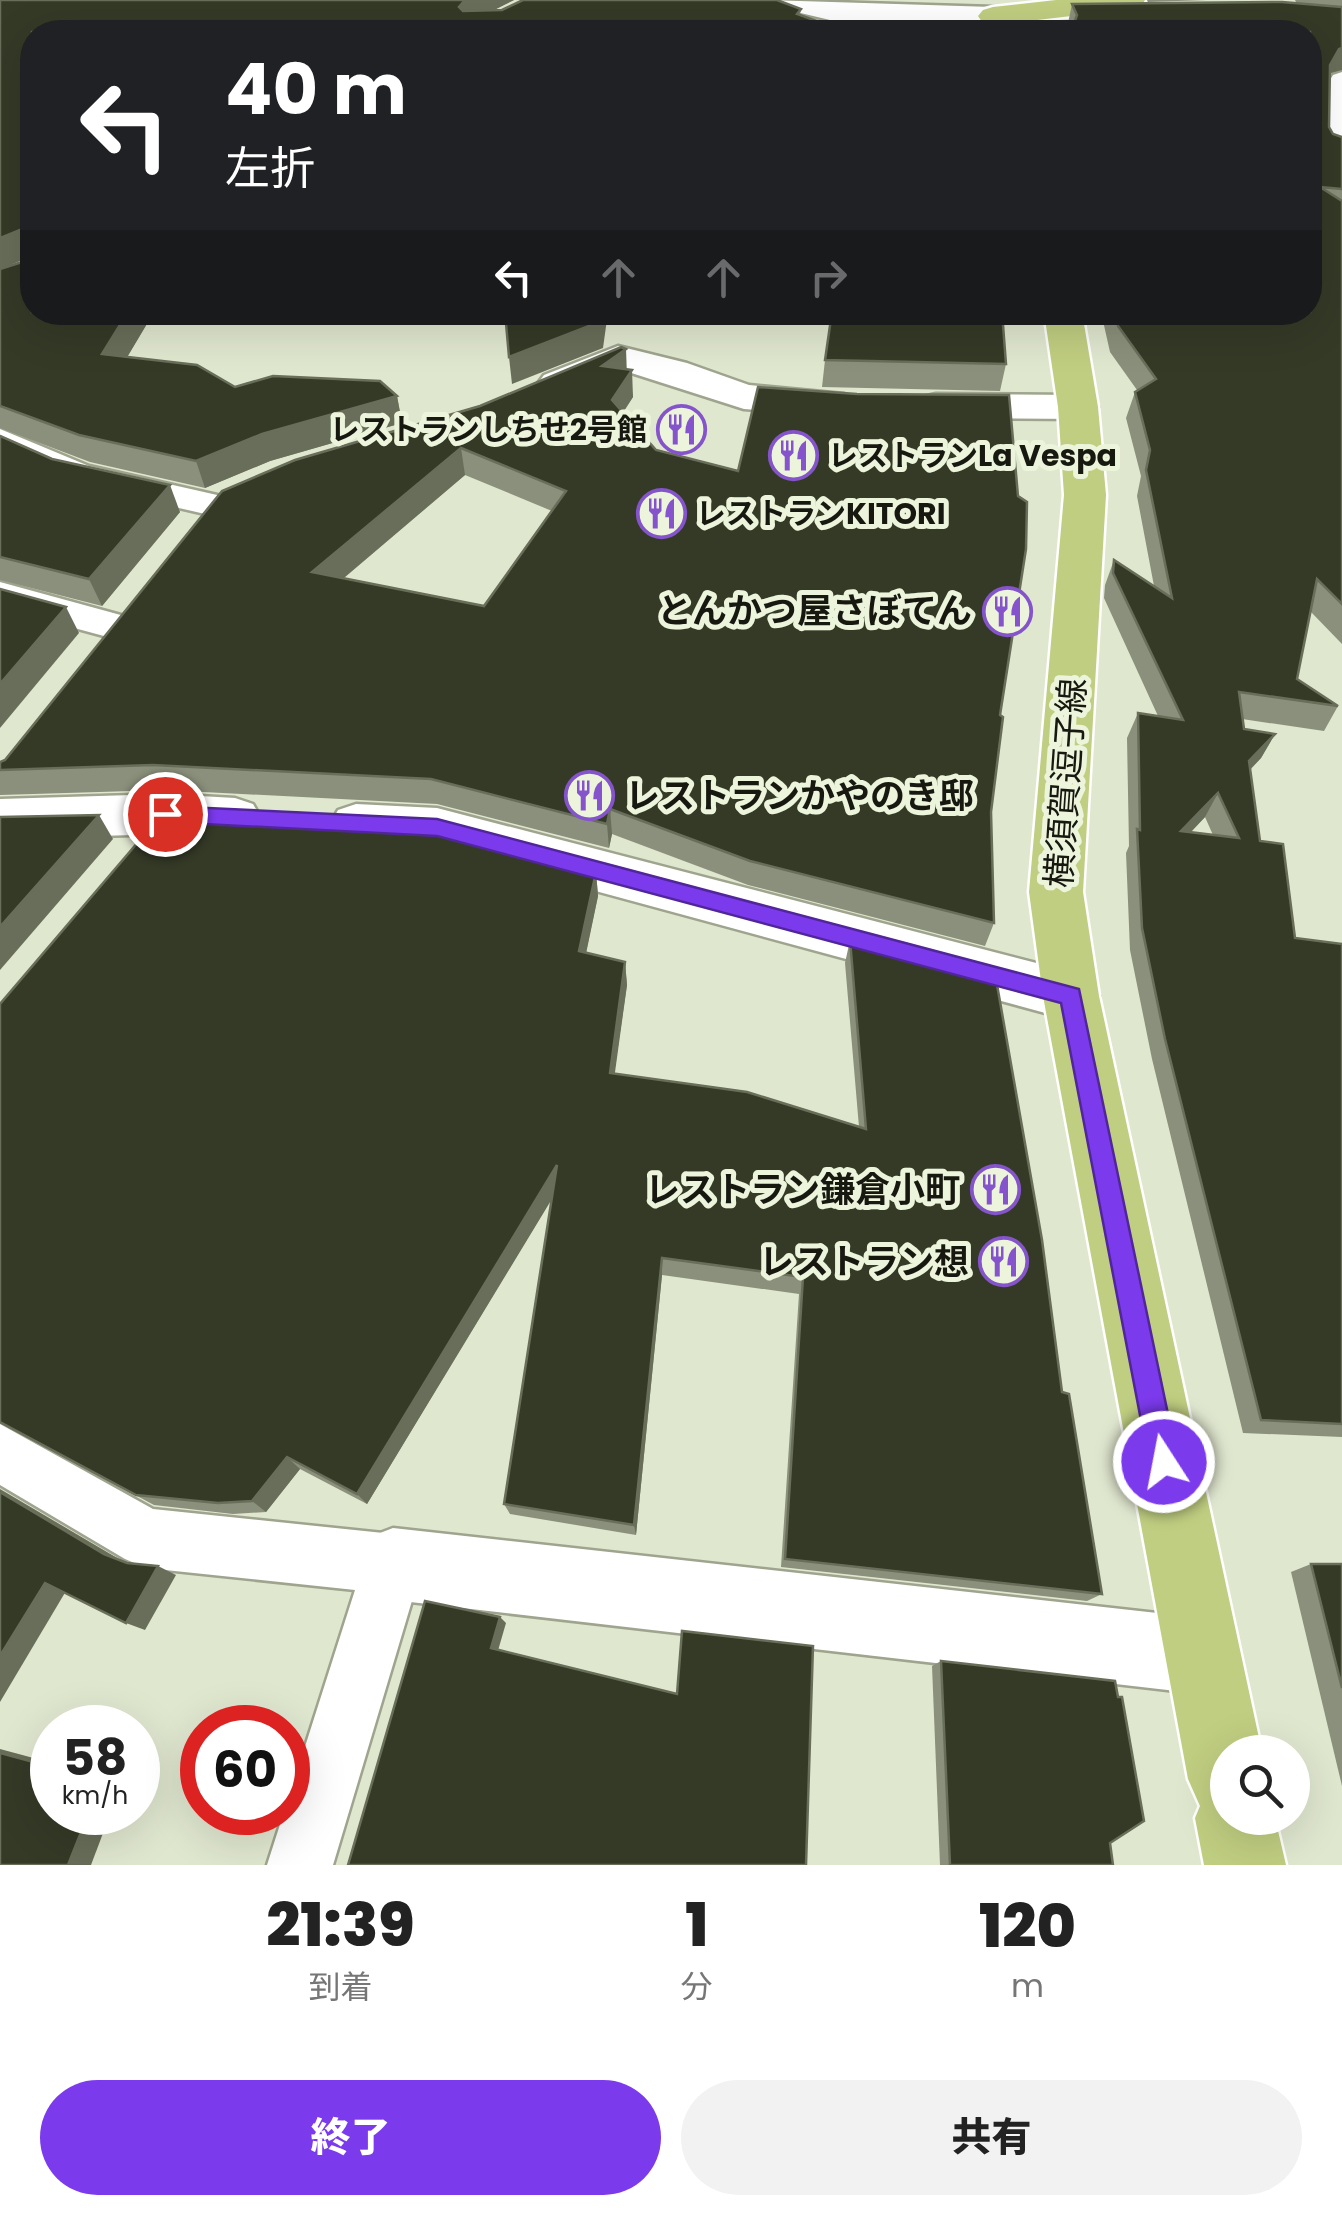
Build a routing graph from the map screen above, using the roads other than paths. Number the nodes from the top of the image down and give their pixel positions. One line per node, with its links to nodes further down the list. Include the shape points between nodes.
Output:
1 (781, 0): 3 (street)
2 (1131, 0): 4 (main road)
3 (950, 20)
4 (1020, 20)
5 (1342, 80): 6 (lane, via 1336,90 1336,152)
6 (1342, 153)
7 (1065, 325): 9 (main road, 横須賀逗子線)
8 (519, 399): 9 (street, via 618,358 744,397)
9 (1078, 407): 17 (main road, 横須賀逗子線, via 1085,495 1056,892)
10 (0, 439): 11 (lane, via 95,481)
11 (218, 510)
12 (0, 595): 13 (lane)
13 (116, 625)
14 (165, 814): 15 (street); 16 (lane); 17 (street, via 437,828)
15 (0, 819)
16 (127, 859)
17 (1071, 996): 20 (main road, 横須賀逗子線)
18 (0, 1453): 19 (lane, via 146,1538)
19 (394, 1564): 20 (street); 23 (lane)
20 (1202, 1656): 21 (main road, 横須賀逗子線)
21 (1219, 1735)
22 (1239, 1835): 24 (main road)
23 (300, 1865)
24 (1245, 1865)

